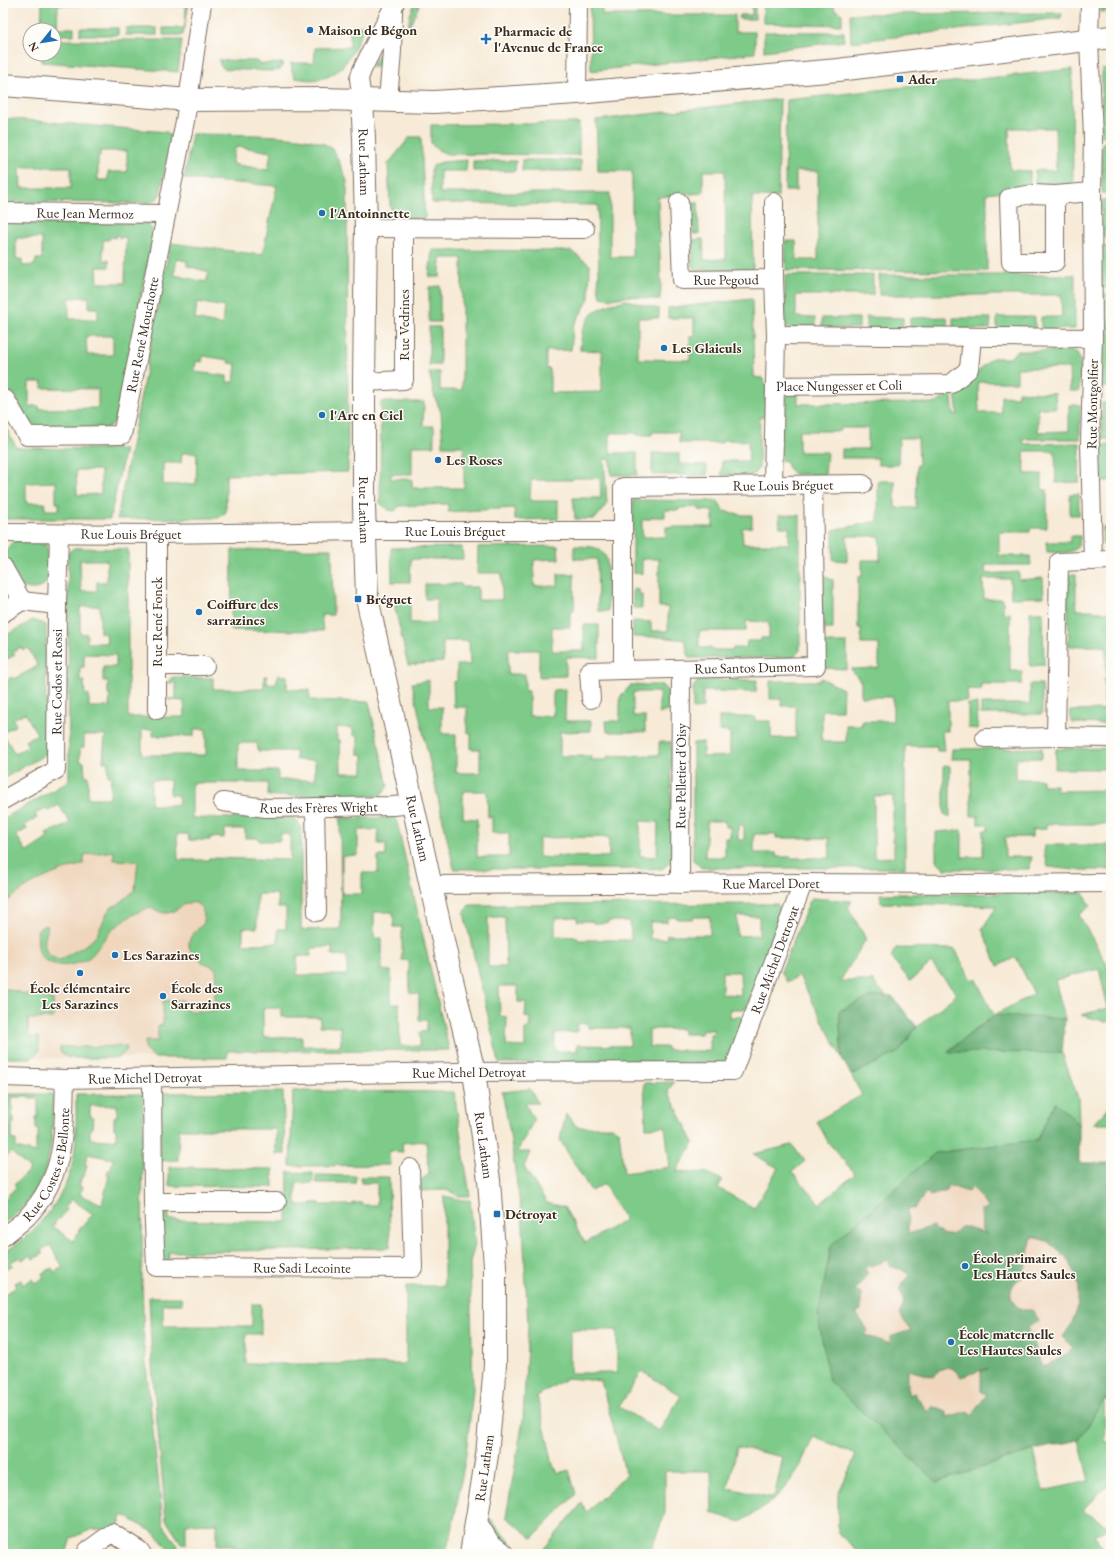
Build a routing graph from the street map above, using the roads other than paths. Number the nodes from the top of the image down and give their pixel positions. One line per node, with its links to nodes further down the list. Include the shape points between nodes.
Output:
1 (202, 3): 9 (street, Rue René Mouchotte)
2 (578, 3): 8 (street)
3 (1090, 3): 6 (street, Rue Montgolfier)
4 (394, 5): 10 (street, via 362,70); 11 (street)
5 (1111, 37): 6 (street)
6 (1089, 39): 8 (street, via 838,70); 12 (street, Rue Montgolfier, via 1093,138)
7 (3, 85): 9 (street)
8 (577, 93): 11 (street, via 428,103)
9 (189, 100): 10 (street); 17 (street, Rue René Mouchotte)
10 (362, 100): 11 (street); 18 (street, Rue Latham)
11 (388, 101)
12 (1092, 192): 13 (street); 24 (street, Rue Montgolfier)
13 (1055, 196)
14 (679, 202): 21 (street, Rue Pegoud, via 682,280)
15 (774, 202): 21 (street, Rue Pegoud)
16 (3, 212): 17 (street, Rue Jean Mermoz)
17 (166, 214): 27 (street, Rue René Mouchotte, via 122,435 27,436)
18 (366, 228): 19 (street); 25 (street, Rue Latham)
19 (404, 229): 20 (street); 25 (street, Rue Vedrines, via 404,380)
20 (585, 229)
21 (774, 279): 22 (street, Rue Pegoud)
22 (776, 335): 23 (street); 26 (street, Place Nungesser et Coli)
23 (972, 337): 24 (street); 26 (street, Place Nungesser et Coli, via 970,369 951,384)
24 (1093, 338): 37 (street, Rue Montgolfier, via 1090,442)
25 (364, 382): 31 (street, Rue Latham)
26 (775, 386): 29 (street)
27 (6, 400)
28 (863, 484): 30 (street, Rue Louis Bréguet)
29 (773, 485): 30 (street, Rue Louis Bréguet); 32 (street, Rue Louis Bréguet, via 623,487)
30 (813, 485): 44 (street, Rue Santos Dumont, via 816,666)
31 (365, 531): 32 (street, Rue Louis Bréguet); 35 (street, Rue Louis Bréguet); 53 (street, Rue Latham, via 367,598)
32 (623, 531): 45 (street)
33 (3, 533): 34 (street, Rue Louis Bréguet)
34 (59, 534): 35 (street, Rue Louis Bréguet); 40 (street, Rue Codos et Rossi)
35 (157, 534): 42 (street, Rue René Fonck)
36 (1111, 560): 37 (street)
37 (1093, 561): 48 (street, via 1059,562)
38 (3, 567): 39 (street)
39 (22, 601): 40 (street); 41 (street)
40 (57, 605): 51 (street, Rue Codos et Rossi, via 56,770)
41 (3, 613)
42 (157, 666): 43 (street); 47 (street, Rue René Fonck)
43 (205, 666)
44 (681, 669): 45 (street, Rue Santos Dumont); 57 (street, Rue Pelletier d'Oisy)
45 (623, 670): 46 (street, Rue Santos Dumont, via 590,671)
46 (591, 699)
47 (157, 710)
48 (1056, 737): 49 (street); 50 (street)
49 (985, 738)
50 (1111, 738)
51 (3, 800)
52 (224, 802): 54 (street, Rue des Frères Wright, via 266,808)
53 (413, 804): 54 (street, Rue des Frères Wright); 58 (street, Rue Latham)
54 (315, 807): 59 (street)
55 (803, 883): 56 (street, Rue Marcel Doret); 57 (street, Rue Marcel Doret); 60 (street, Rue Michel Detroyat, via 733,1072)
56 (1111, 883)
57 (680, 884): 58 (street, Rue Marcel Doret)
58 (431, 885): 60 (street, Rue Latham)
59 (316, 912)
60 (474, 1072): 62 (street, Rue Michel Detroyat); 68 (street, Rue Latham, via 489,1180 495,1266 495,1358 487,1455)
61 (3, 1077): 63 (street, Rue Michel Detroyat)
62 (152, 1077): 63 (street, Rue Michel Detroyat); 65 (street, Rue Sadi Lecointe)
63 (65, 1079): 67 (street, Rue Costes et Bellonte, via 62,1142 56,1170 45,1194 26,1218)
64 (410, 1168): 65 (street, Rue Sadi Lecointe, via 412,1268 156,1267)
65 (153, 1202): 66 (street)
66 (277, 1202)
67 (3, 1237)
68 (476, 1523): 70 (street, Rue Latham); 72 (street, via 489,1544)
69 (87, 1551): 71 (street, via 112,1533 140,1550)
70 (474, 1553)
71 (142, 1554)
72 (502, 1554)

